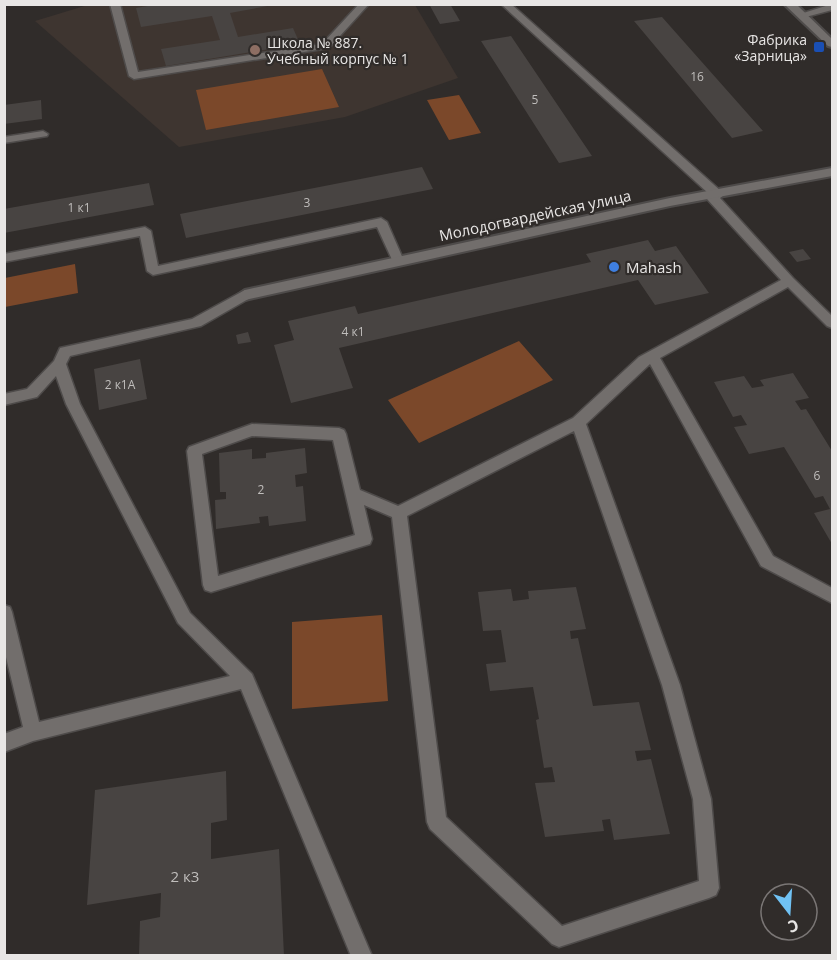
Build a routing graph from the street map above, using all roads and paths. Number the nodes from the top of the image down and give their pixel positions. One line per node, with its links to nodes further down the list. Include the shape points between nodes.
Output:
1 (115, 4): 2 (lane, via 134,76 325,46)
2 (365, 4)
3 (505, 4): 11 (lane)
4 (789, 4): 6 (street)
5 (829, 6): 6 (lane)
6 (802, 15): 7 (street)
7 (832, 44)
8 (43, 134): 9 (lane)
9 (4, 140)
10 (832, 172): 11 (street, Молодогвардейская улица)
11 (715, 195): 13 (street, Молодогвардейская улица); 14 (lane)
12 (4, 258): 13 (lane, via 145,231 153,271 381,222)
13 (398, 261): 15 (street, Молодогвардейская улица)
14 (789, 281): 16 (lane); 17 (lane)
15 (245, 295): 18 (lane, via 196,323 64,352)
16 (832, 323)
17 (652, 356): 20 (lane); 23 (lane, via 767,561)
18 (59, 364): 19 (lane, via 32,393); 25 (lane, via 74,405 184,618)
19 (4, 400)
20 (578, 422): 22 (lane); 22 (lane, via 671,685 702,799 709,888 559,937 437,822)
21 (353, 494): 21 (lane, via 364,539 211,585 194,451 252,430 339,434); 22 (lane)
22 (399, 513)
23 (832, 596)
24 (4, 612): 26 (lane)
25 (246, 680): 26 (lane); 28 (lane)
26 (33, 732): 27 (lane)
27 (4, 743)
28 (362, 956)

